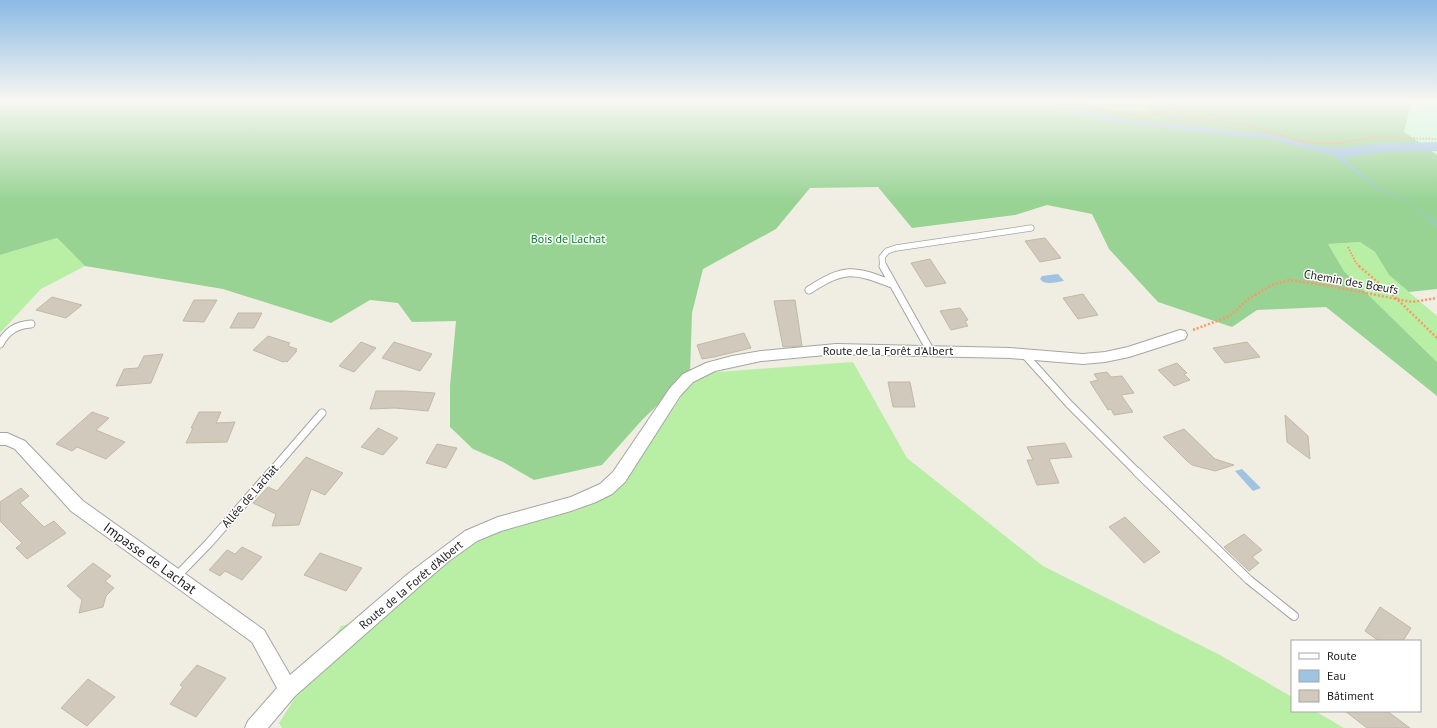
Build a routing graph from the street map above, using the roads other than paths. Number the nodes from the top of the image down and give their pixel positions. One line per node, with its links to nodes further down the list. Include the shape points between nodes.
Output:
1 (1030, 228): 2 (lane, via 887,251 882,257 883,267)
2 (892, 284): 3 (lane, via 868,274 845,271); 7 (lane)
3 (810, 290)
4 (31, 324): 6 (lane, via 19,325 5,334)
5 (1180, 335): 8 (street, Route de la Forêt d'Albert, via 1105,357 1083,359)
6 (0, 344)
7 (930, 350): 8 (street, Route de la Forêt d'Albert); 13 (street, Route de la Forêt d'Albert, via 836,349 761,356 711,367 688,378 663,409 619,477 606,489 571,504 498,524 471,536 415,578)
8 (1024, 354): 12 (lane, via 1069,404 1161,496 1249,580)
9 (322, 413): 11 (lane, Allée de Lachat, via 209,543)
10 (0, 439): 11 (street, Impasse de Lachat, via 7,439 20,445 77,506)
11 (176, 577): 13 (street, Impasse de Lachat, via 258,636)
12 (1294, 616)
13 (288, 689): 14 (street, Route de la Forêt d'Albert)
14 (255, 728)

